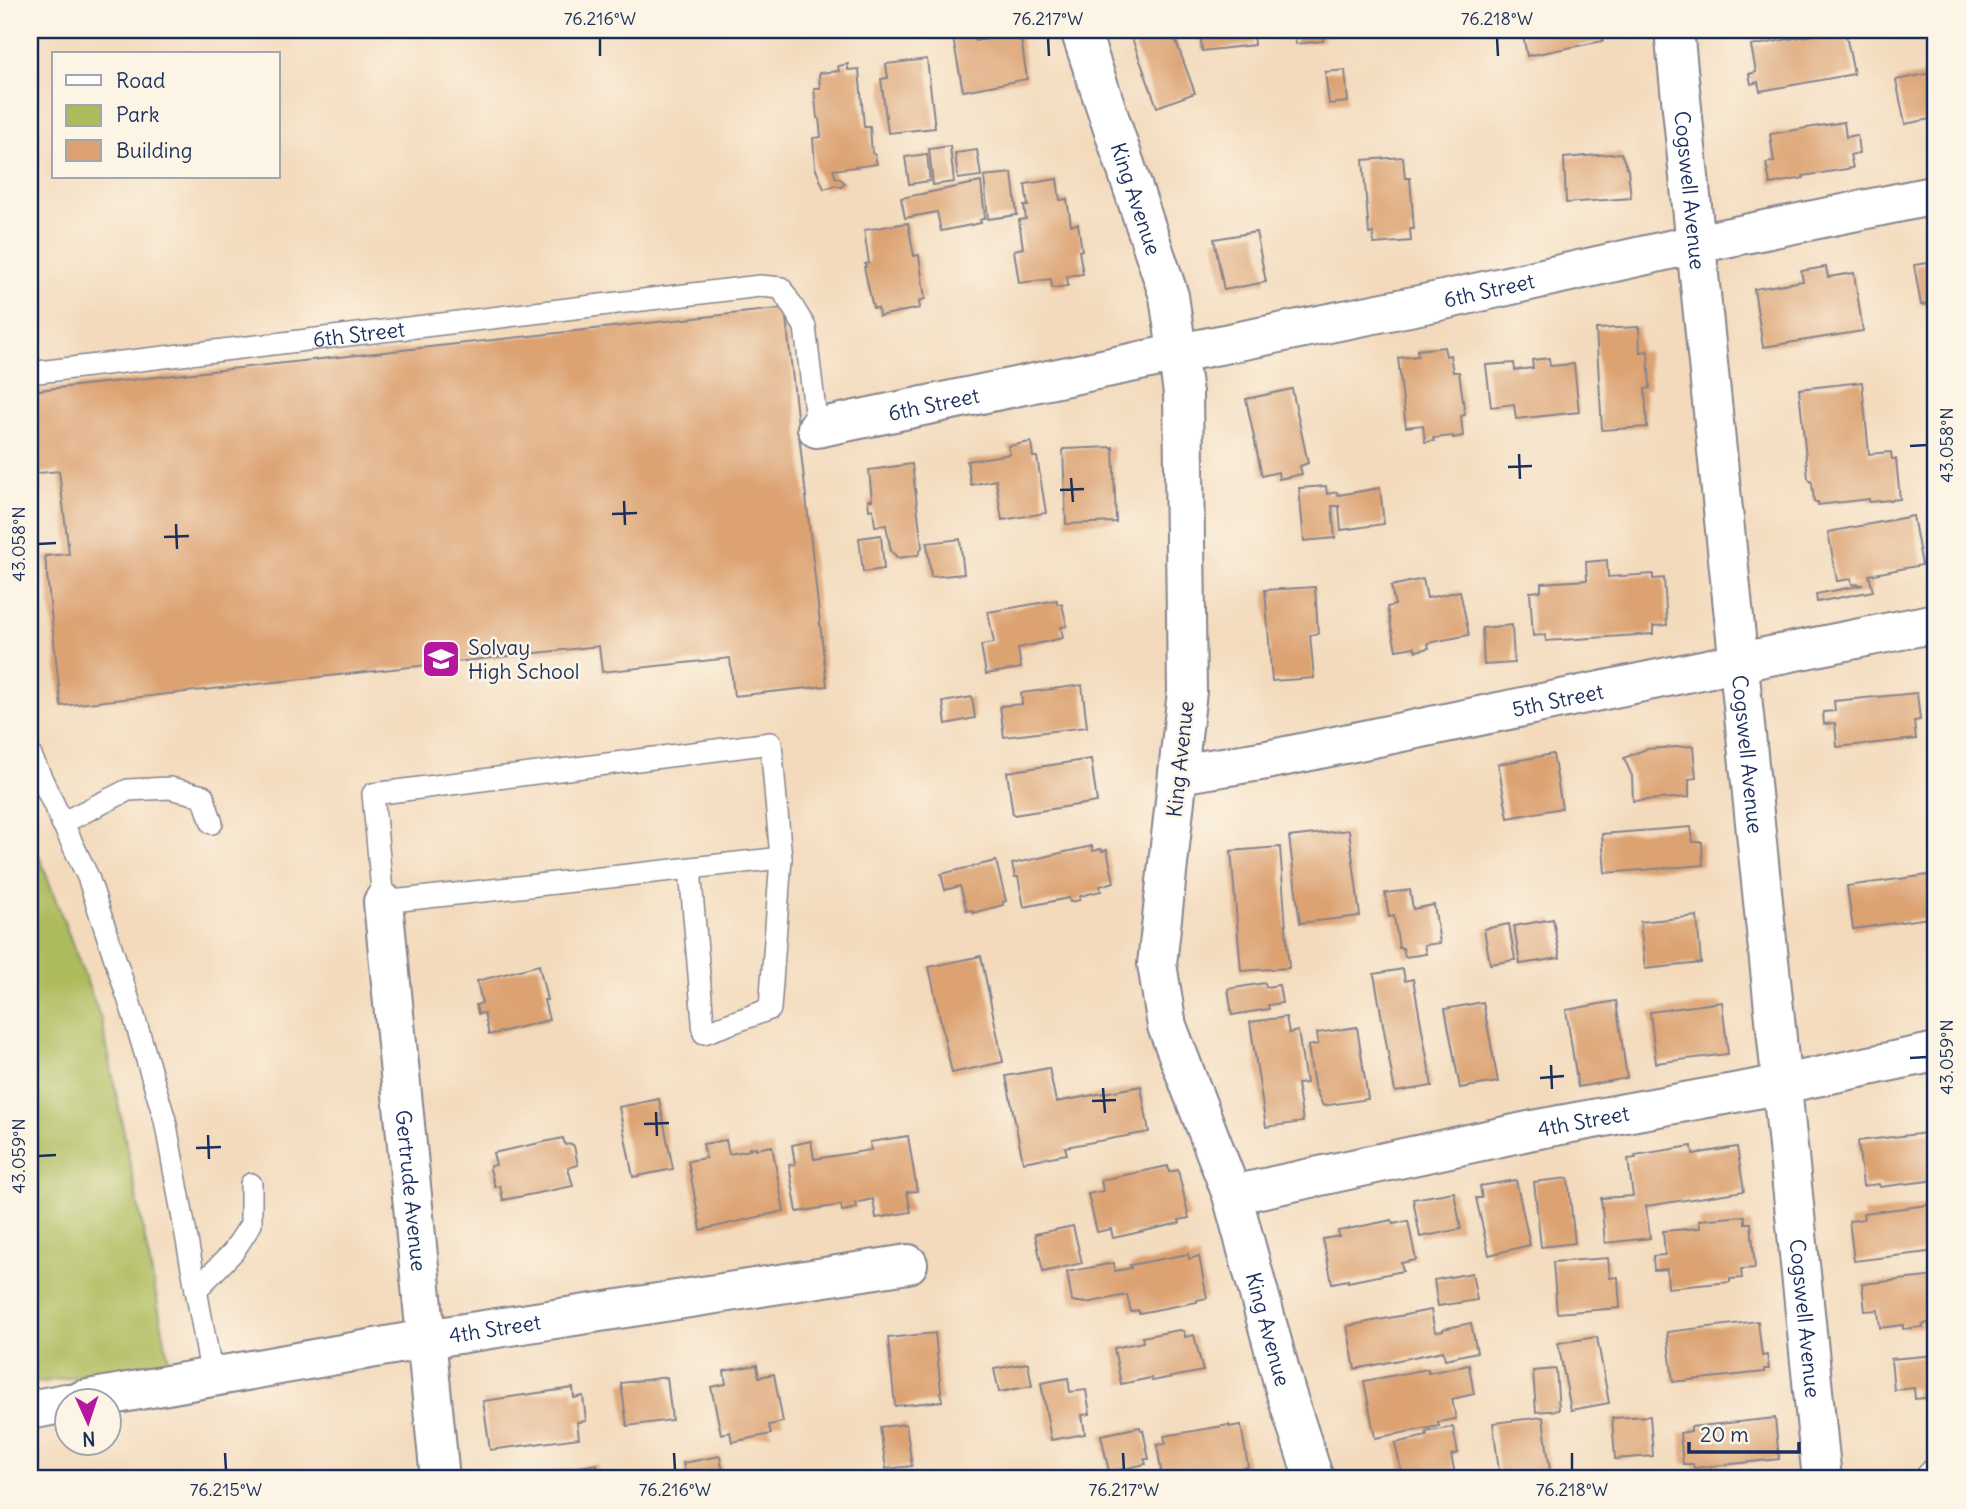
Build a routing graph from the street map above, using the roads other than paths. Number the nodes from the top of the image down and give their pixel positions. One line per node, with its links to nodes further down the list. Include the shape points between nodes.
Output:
1 (1080, 30): 5 (street, King Avenue, via 1169,296)
2 (1674, 30): 4 (street, Cogswell Avenue)
3 (1936, 195): 4 (street, 6th Street)
4 (1696, 244): 5 (street, 6th Street); 9 (street, Cogswell Avenue)
5 (1178, 353): 7 (street, 6th Street); 11 (street, King Avenue, via 1183,393 1187,691)
6 (30, 373): 7 (lane, 6th Street, via 760,286 781,288 806,327)
7 (817, 428)
8 (1936, 623): 9 (street, 5th Street)
9 (1740, 662): 11 (street, 5th Street, via 1267,760); 18 (street, Cogswell Avenue)
10 (30, 754): 12 (lane)
11 (1178, 774): 20 (street, King Avenue, via 1157,964 1167,1026)
12 (61, 823): 13 (lane, via 128,790 170,788 203,796); 22 (lane, via 88,877 165,1120)
13 (212, 823)
14 (781, 858): 15 (lane); 15 (lane, via 770,1009 704,1032); 16 (lane, via 771,743 373,794)
15 (690, 869): 16 (lane)
16 (383, 902): 23 (street, Gertrude Avenue)
17 (1936, 1052): 18 (street, 4th Street)
18 (1783, 1084): 20 (street, 4th Street, via 1533,1130); 30 (street, Cogswell Avenue)
19 (251, 1184): 22 (lane, via 251,1224 233,1252)
20 (1232, 1195): 29 (street, King Avenue)
21 (908, 1264): 23 (street, 4th Street)
22 (196, 1290): 24 (lane)
23 (426, 1339): 24 (street, 4th Street); 28 (street, Gertrude Avenue)
24 (212, 1377): 25 (street, 4th Street)
25 (122, 1394)
26 (52, 1406): 27 (street)
27 (30, 1410)
28 (440, 1479)
29 (1314, 1479)
30 (1822, 1479)

